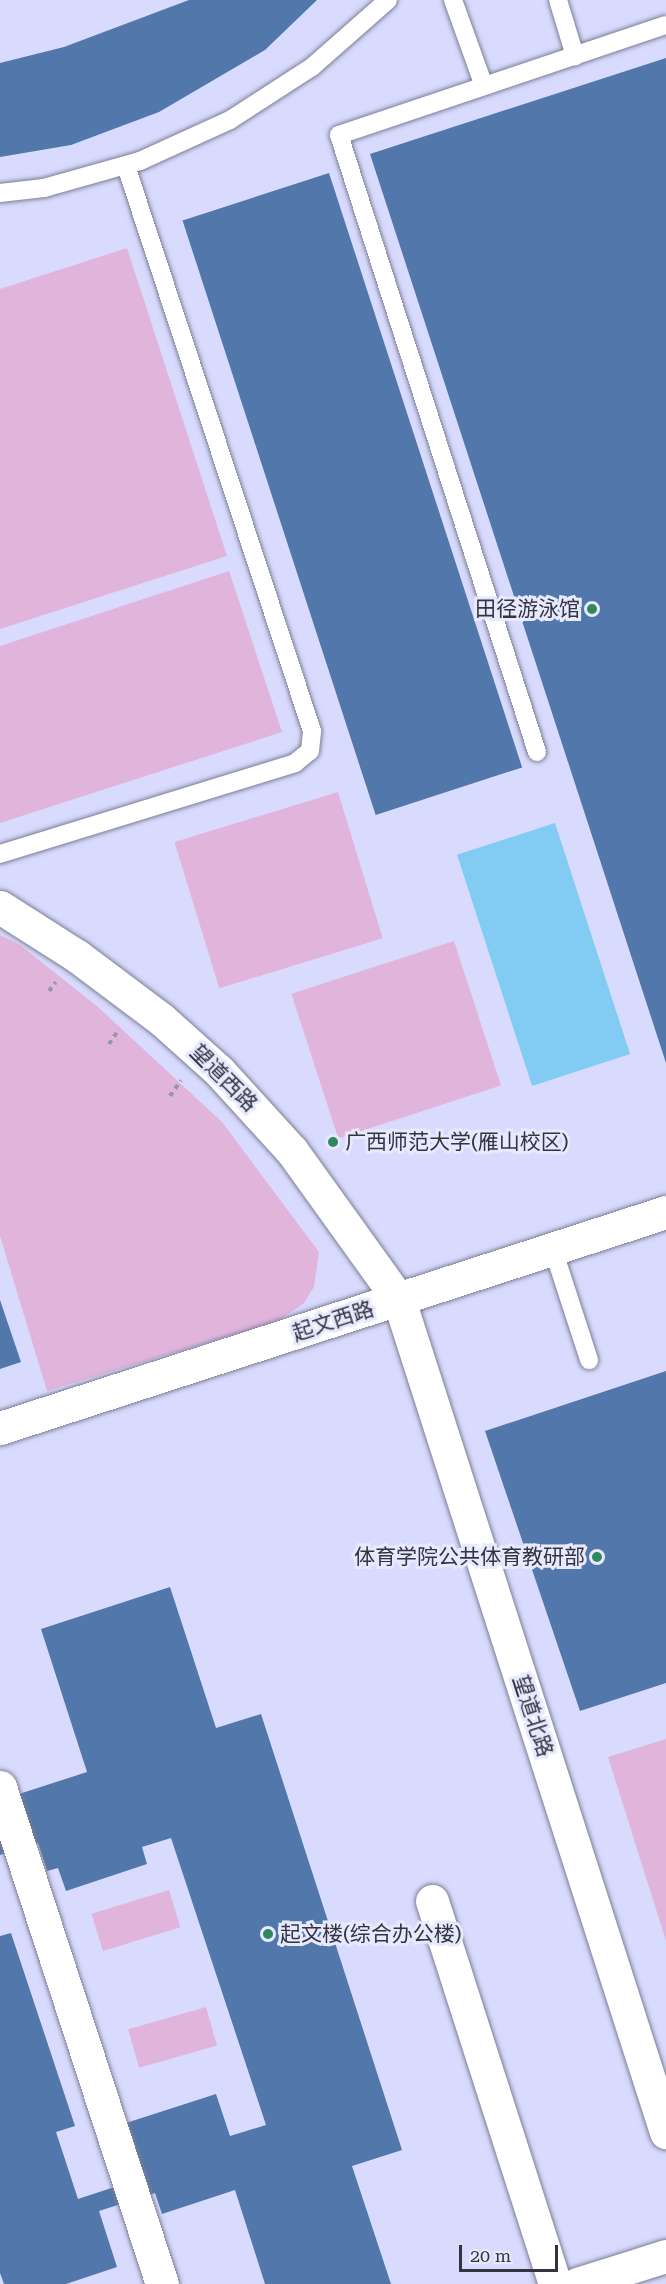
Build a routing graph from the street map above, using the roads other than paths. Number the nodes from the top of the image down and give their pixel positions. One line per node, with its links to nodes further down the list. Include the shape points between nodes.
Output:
1 (388, 0): 7 (lane, via 312,67 230,120)
2 (453, 0): 6 (lane)
3 (558, 0): 5 (lane)
4 (666, 25): 5 (lane)
5 (575, 56): 6 (lane)
6 (484, 86): 9 (lane, via 339,135)
7 (126, 166): 8 (lane, via 44,188); 10 (lane, via 312,731 310,751 295,763)
8 (0, 194)
9 (537, 752)
10 (0, 854)
11 (0, 907): 14 (street, 望道西路, via 86,962 161,1019 219,1071 292,1151)
12 (666, 1212): 13 (street, 起文西路)
13 (554, 1249): 14 (street, 起文西路); 15 (lane)
14 (399, 1300): 16 (street, 起文西路); 19 (street, 望道北路)
15 (589, 1360)
16 (0, 1428)
17 (0, 1787): 22 (street)
18 (432, 1901): 23 (street)
19 (666, 2132)
20 (666, 2256): 21 (street)
21 (596, 2281)
22 (162, 2284)
23 (555, 2284)

